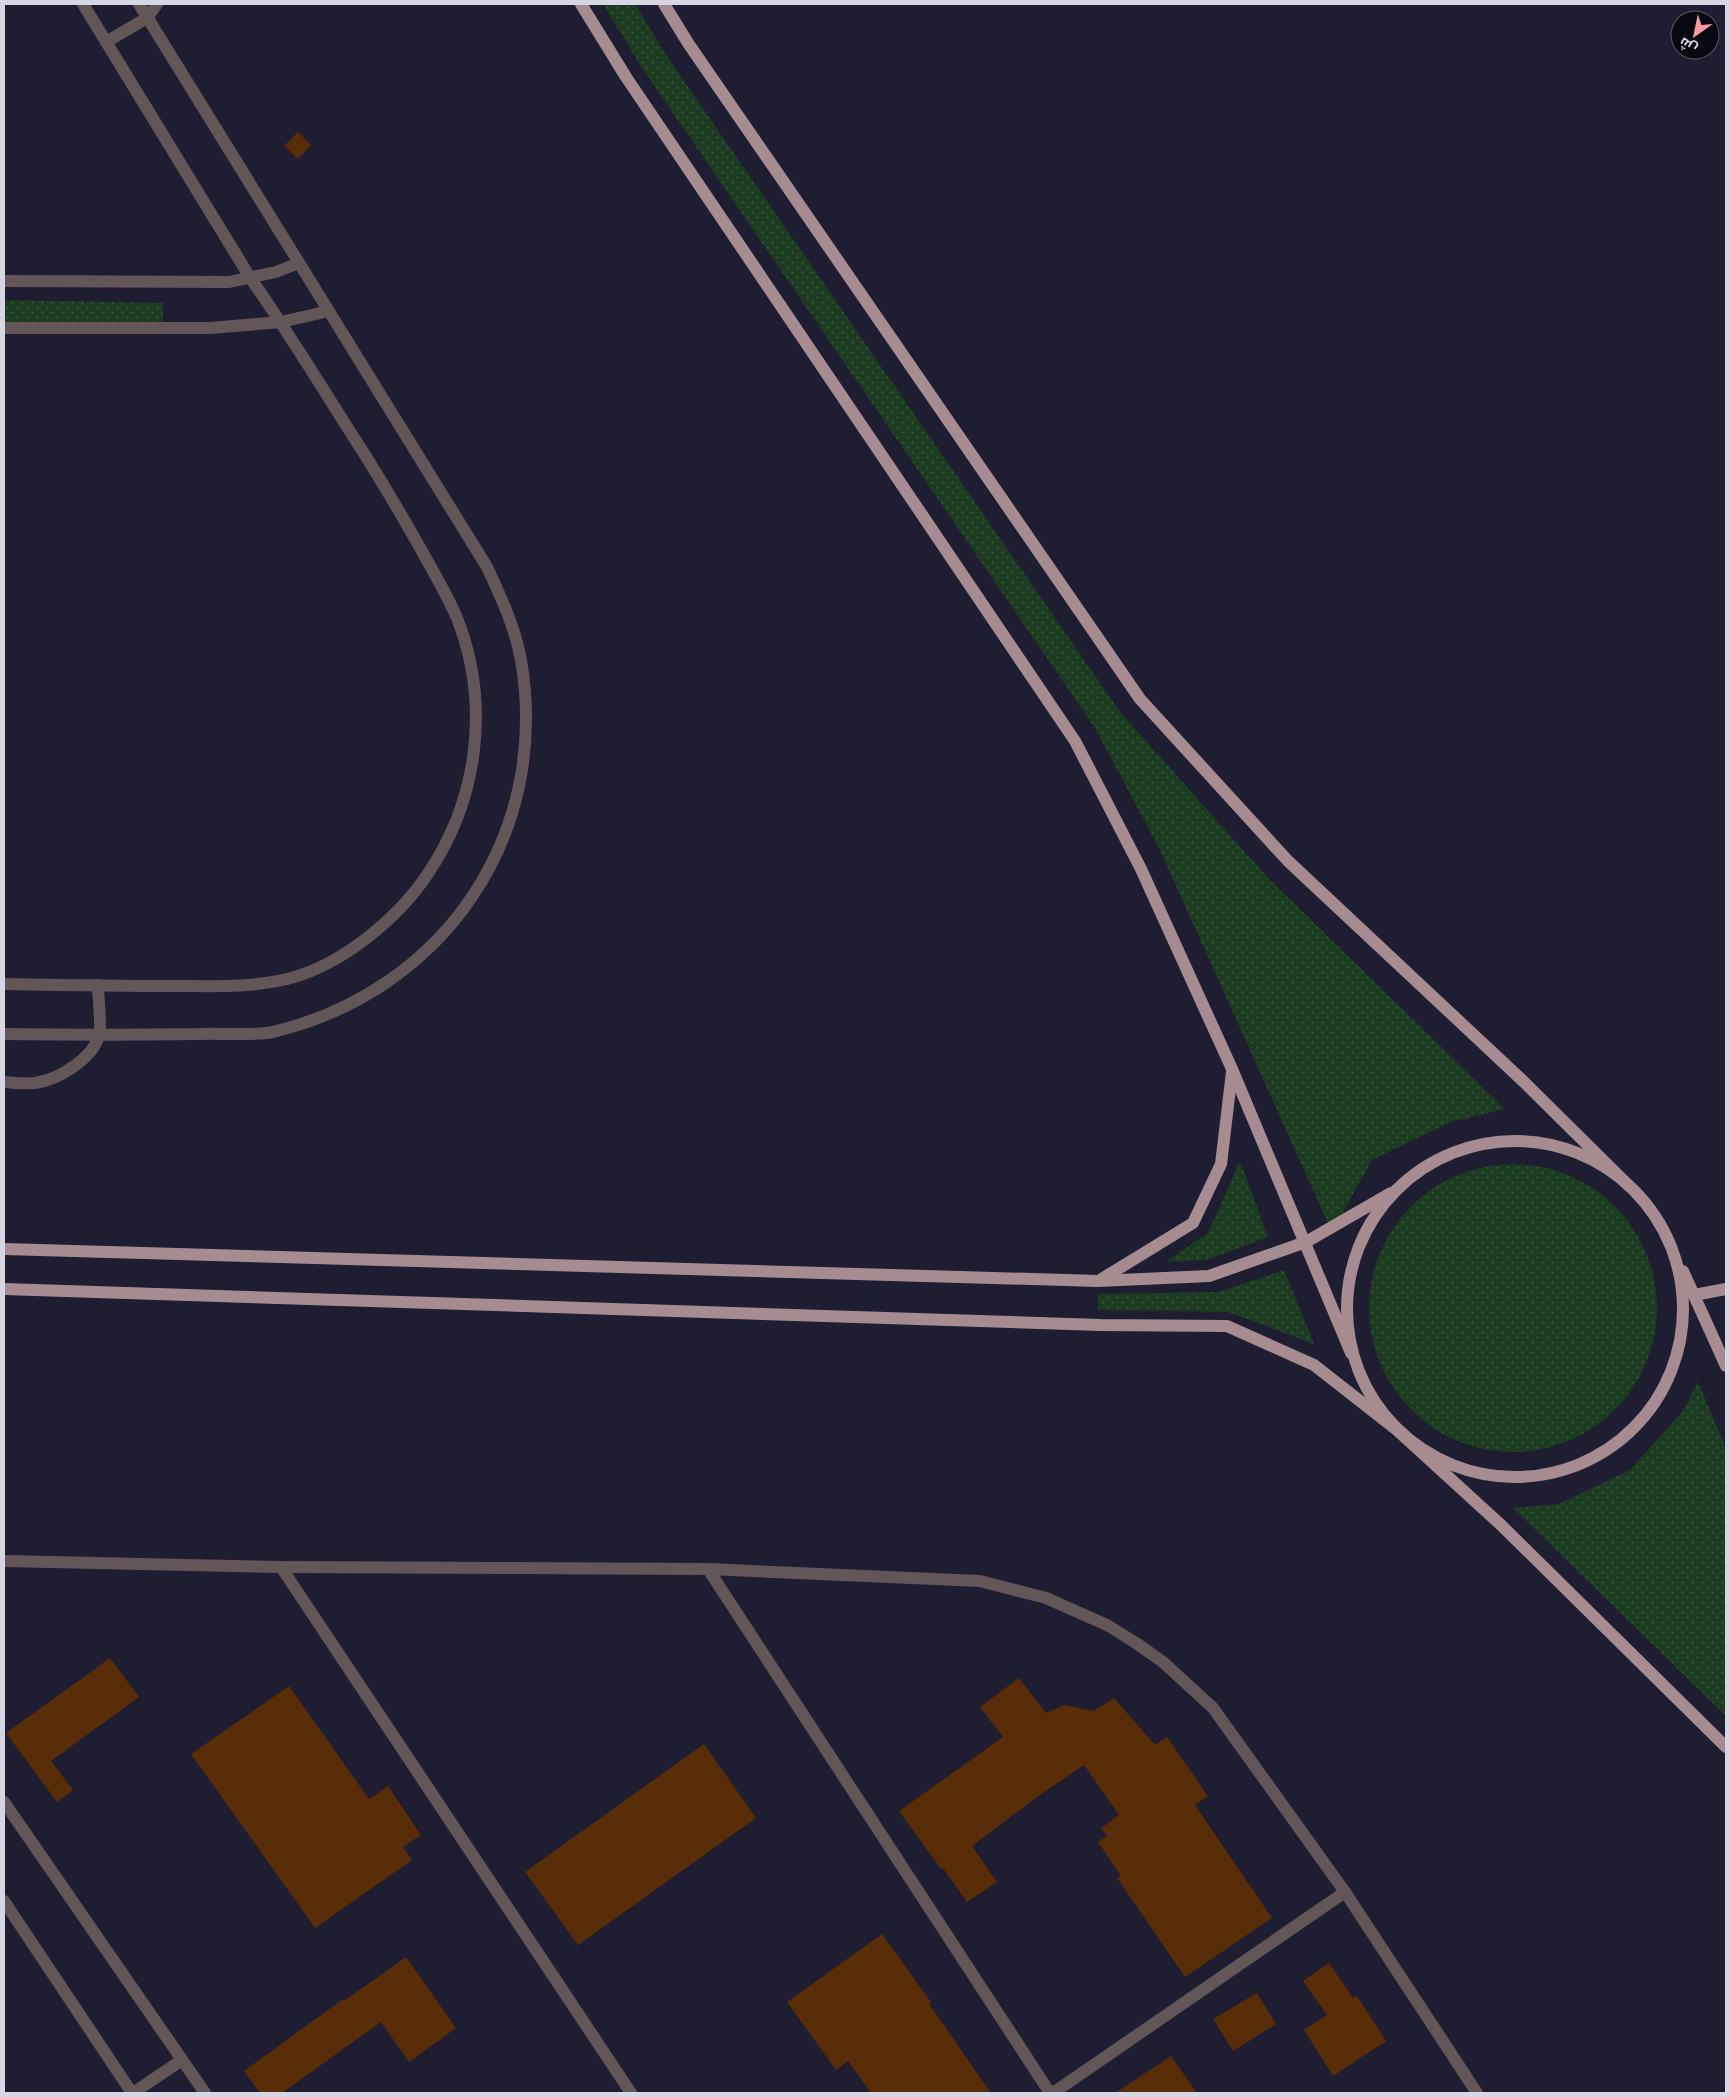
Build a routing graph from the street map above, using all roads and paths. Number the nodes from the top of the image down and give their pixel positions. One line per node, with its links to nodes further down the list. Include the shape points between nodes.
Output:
1 (83, 4): 7 (street)
2 (139, 4): 6 (street)
3 (158, 4): 6 (street)
4 (581, 4): 18 (main road, via 626,77 1075,741 1142,869)
5 (664, 4): 20 (main road, via 1140,699 1288,861)
6 (148, 18): 7 (street); 8 (street)
7 (106, 42): 9 (street)
8 (299, 263): 9 (street); 11 (street)
9 (251, 279): 10 (street, via 206,284); 12 (street)
10 (4, 281)
11 (329, 311): 12 (street); 17 (street, via 487,567 508,611 521,659 526,709 524,759 514,808 497,854 472,898 441,937 405,970 363,998 318,1019 270,1032)
12 (281, 322): 13 (street, via 210,328); 15 (street, via 401,512 456,617 469,656 475,696 476,736 470,777 459,816 420,887 368,937 326,964 289,979 245,986)
13 (4, 328)
14 (4, 984): 15 (street)
15 (98, 985): 17 (street)
16 (4, 1034): 17 (street)
17 (100, 1036): 19 (street, via 83,1058 61,1074 34,1083)
18 (1232, 1069): 22 (main road); 25 (main road, via 1221,1164 1193,1223)
19 (4, 1082)
20 (1624, 1181): 21 (main road, via 1580,1154 1522,1141 1479,1144 1432,1162); 23 (main road, via 1651,1210)
21 (1391, 1193): 22 (main road); 29 (main road, via 1360,1241 1348,1287 1346,1296)
22 (1306, 1242): 25 (main road, via 1209,1276); 29 (main road)
23 (1671, 1244): 28 (main road); 31 (main road, via 1684,1300 1677,1357 1652,1409 1611,1449 1558,1472 1501,1477 1445,1463)
24 (4, 1249): 25 (main road)
25 (1098, 1281)
26 (4, 1289): 31 (main road, via 1090,1325 1227,1326 1314,1365)
27 (1726, 1289): 28 (main road)
28 (1694, 1295): 30 (main road)
29 (1352, 1353): 31 (main road, via 1369,1394)
30 (1726, 1366)
31 (1397, 1430): 35 (main road, via 1501,1525)
32 (4, 1560): 33 (street)
33 (280, 1567): 34 (street); 42 (street)
34 (708, 1569): 37 (street, via 980,1581 1046,1598 1107,1625 1163,1662 1213,1708); 43 (street)
35 (1726, 1747)
36 (4, 1802): 39 (street)
37 (1344, 1892): 43 (street); 44 (street)
38 (4, 1901): 40 (street)
39 (182, 2060): 40 (street); 41 (street)
40 (133, 2093)
41 (205, 2093)
42 (631, 2093)
43 (1051, 2093)
44 (1477, 2093)

